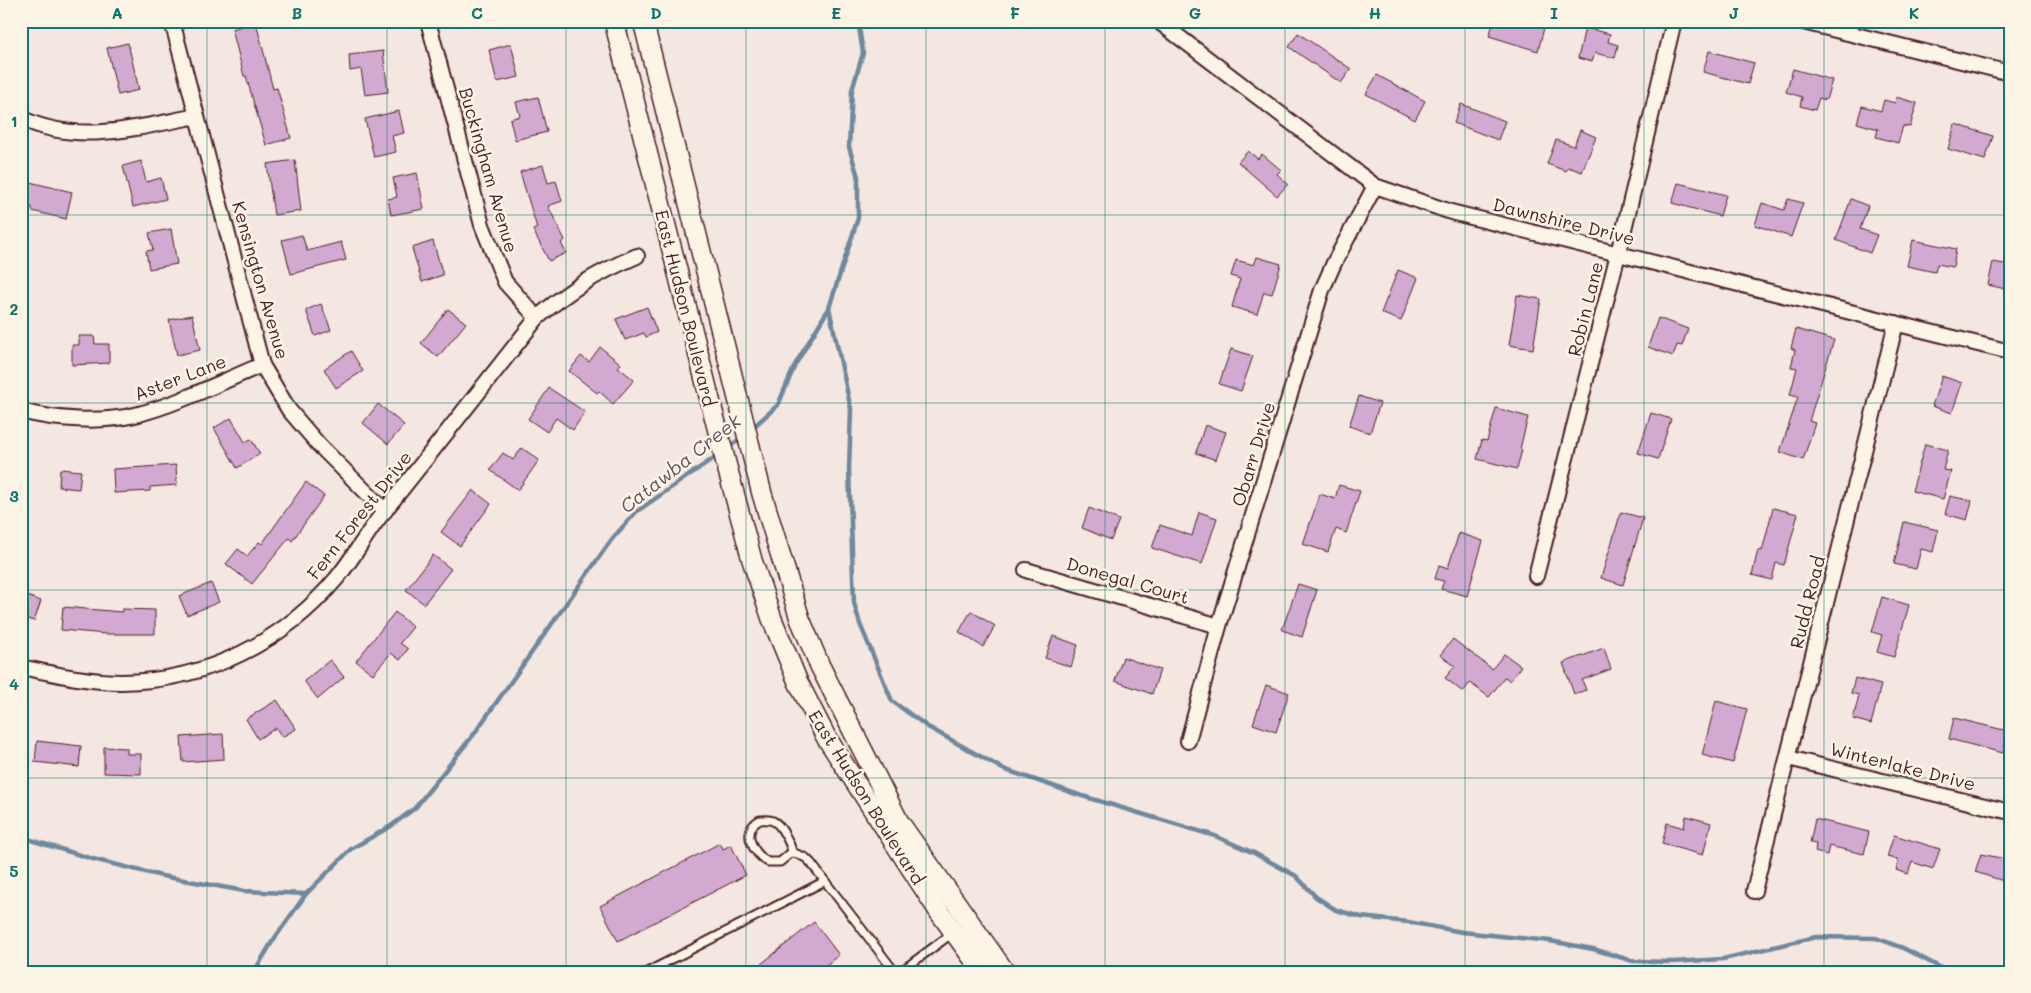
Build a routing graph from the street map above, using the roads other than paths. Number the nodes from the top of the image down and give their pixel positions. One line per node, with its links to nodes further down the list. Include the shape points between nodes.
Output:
1 (172, 21): 9 (street, Kensington Avenue)
2 (428, 21): 14 (street, Buckingham Avenue, via 490,249 505,282)
3 (614, 21): 30 (main road, East Hudson Boulevard, via 752,560 772,619 798,682 826,737)
4 (643, 21): 30 (main road, East Hudson Boulevard, via 762,494 797,610 824,674 899,822)
5 (1158, 21): 11 (street, Dawnshire Drive)
6 (1674, 21): 12 (street, Robin Lane)
7 (1799, 21): 8 (street)
8 (2010, 73)
9 (197, 116): 10 (street, via 128,129 79,133 54,131); 17 (street, Kensington Avenue)
10 (21, 118)
11 (1374, 186): 12 (street, Dawnshire Drive, via 1451,212); 22 (street, Obarr Drive, via 1322,290)
12 (1618, 254): 15 (street, Dawnshire Drive); 21 (street, Robin Lane)
13 (637, 256): 14 (street, Fern Forest Drive, via 590,278)
14 (537, 318): 19 (street, Fern Forest Drive)
15 (1896, 323): 16 (street, Dawnshire Drive); 25 (street, Rudd Road)
16 (2010, 352)
17 (262, 365): 18 (street, Aster Lane, via 180,401 134,415 82,419); 19 (street, Kensington Avenue, via 290,410 319,446)
18 (21, 411)
19 (385, 511): 23 (street, Fern Forest Drive, via 338,577 303,612 263,642 219,664 171,677 122,682 72,678)
20 (1026, 570): 22 (street, Donegal Court)
21 (1536, 576)
22 (1220, 626): 24 (street, Obarr Drive)
23 (21, 667)
24 (1188, 741)
25 (1788, 758): 26 (street, Winterlake Drive); 29 (street, Rudd Road)
26 (2010, 812)
27 (792, 852): 27 (lane, via 791,844 772,820 760,820 752,826 751,844 762,859 780,862); 28 (lane, via 806,858)
28 (825, 881): 31 (lane); 32 (lane)
29 (1754, 891)
30 (962, 926): 33 (lane); 34 (main road, East Hudson Boulevard); 35 (main road, East Hudson Boulevard)
31 (647, 972)
32 (895, 972)
33 (900, 972)
34 (982, 972)
35 (1005, 972)

